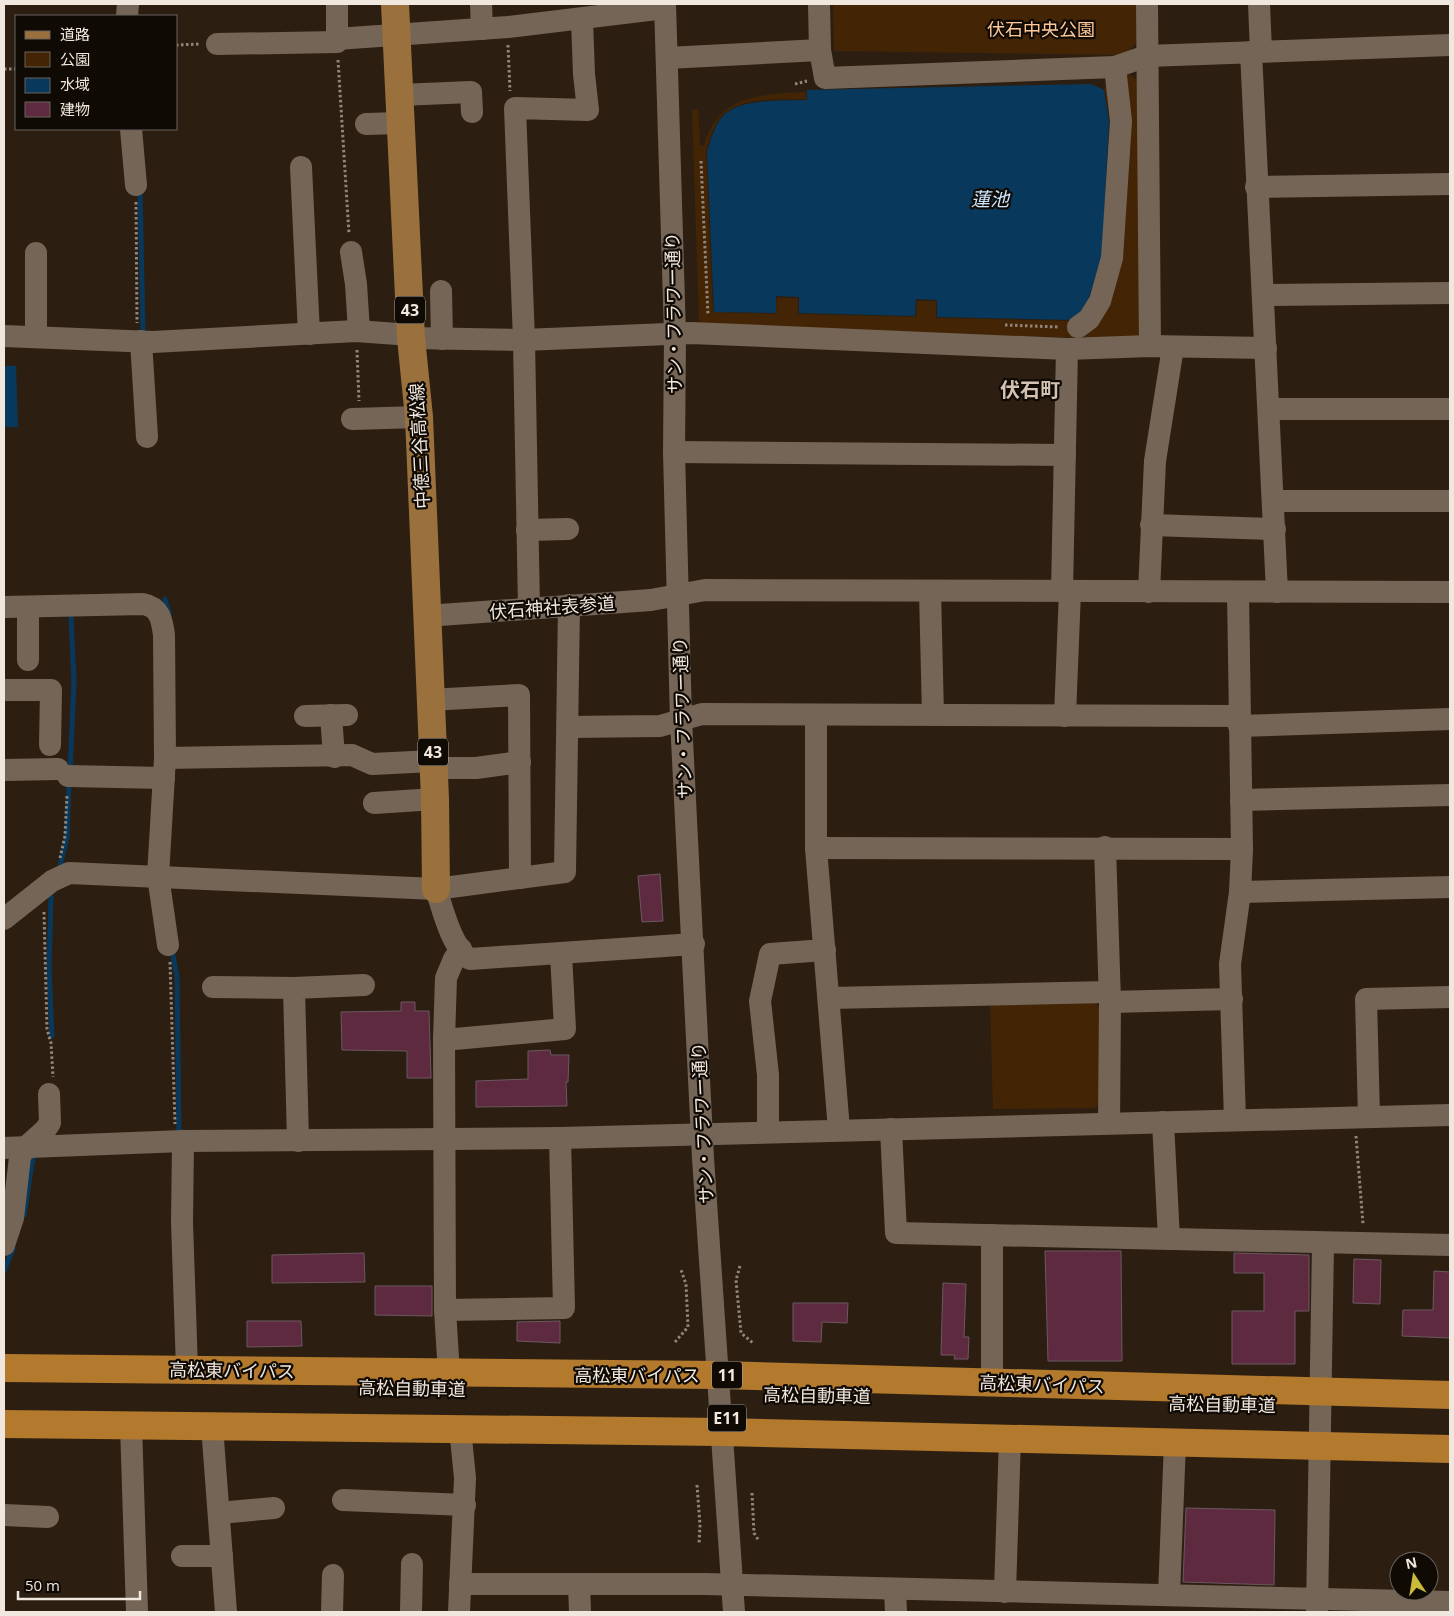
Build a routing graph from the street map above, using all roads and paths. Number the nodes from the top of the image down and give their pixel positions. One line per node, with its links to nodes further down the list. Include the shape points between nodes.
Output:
1 (337, 4): 12 (street)
2 (394, 4): 11 (main road, 中徳三谷高松線 / 43)
3 (481, 4): 10 (street)
4 (818, 4): 15 (street)
5 (1147, 4): 17 (street)
6 (1260, 4): 16 (street)
7 (665, 6): 8 (street); 18 (street, サン・フラワー通り)
8 (568, 15): 9 (street); 21 (street, via 584,74 588,110)
9 (508, 27): 10 (street); 21 (path, via 511,101)
10 (482, 29): 11 (street)
11 (397, 35): 12 (street); 20 (main road, 中徳三谷高松線 / 43)
12 (336, 40): 13 (street); 31 (path)
13 (217, 44)
14 (1450, 45): 16 (street)
15 (820, 50): 18 (street); 19 (street, via 825,78)
16 (1256, 52): 17 (street); 30 (street)
17 (1147, 56): 19 (street); 47 (street)
18 (667, 58): 40 (street, サン・フラワー通り)
19 (1115, 66): 37 (street, via 1121,121 1112,258 1100,301 1089,320)
20 (400, 95): 22 (street, via 471,92); 23 (main road, 中徳三谷高松線 / 43)
21 (515, 108): 45 (street)
22 (472, 112)
23 (401, 123): 24 (street); 43 (main road, 中徳三谷高松線 / 43)
24 (366, 124)
25 (131, 130): 29 (street)
26 (701, 161): 36 (path)
27 (302, 167): 39 (street)
28 (1450, 184): 30 (street)
29 (136, 185): 46 (path)
30 (1256, 186): 35 (street)
31 (351, 252): 38 (street)
32 (36, 253): 42 (street)
33 (441, 291): 44 (street)
34 (1450, 293): 35 (street)
35 (1262, 295): 49 (street)
36 (708, 318)
37 (1078, 327)
38 (358, 331): 39 (street); 43 (street); 54 (path)
39 (309, 334): 46 (street)
40 (675, 335): 45 (street); 50 (street, via 691,333); 56 (street, サン・フラワー通り)
41 (4, 336): 42 (street)
42 (36, 336): 46 (street)
43 (411, 336): 44 (street); 53 (main road, 中徳三谷高松線 / 43)
44 (442, 339): 45 (street)
45 (524, 340): 63 (street)
46 (139, 341): 55 (street)
47 (1150, 346): 48 (street); 50 (street)
48 (1173, 347): 49 (street); 60 (street, via 1154,461)
49 (1266, 348): 51 (street)
50 (1067, 349): 57 (street)
51 (1269, 409): 52 (street); 58 (street)
52 (1450, 409)
53 (419, 417): 54 (street); 75 (main road, 中徳三谷高松線 / 43)
54 (356, 419)
55 (147, 437)
56 (674, 452): 57 (street); 70 (street, サン・フラワー通り)
57 (1065, 455): 65 (street)
58 (1274, 501): 59 (street); 62 (street)
59 (1450, 501)
60 (1151, 525): 62 (street); 66 (street)
61 (568, 529): 63 (street)
62 (1275, 529): 68 (street)
63 (527, 530): 74 (street)
64 (930, 591): 65 (street, 伏石神社表参道); 70 (street, 伏石神社表参道, via 705,590); 79 (street)
65 (1066, 591): 66 (street, 伏石神社表参道); 82 (street)
66 (1149, 592): 67 (street, 伏石神社表参道)
67 (1238, 592): 68 (street, 伏石神社表参道); 85 (street)
68 (1277, 592): 69 (street, 伏石神社表参道)
69 (1450, 592)
70 (677, 595): 71 (street, 伏石神社表参道, via 651,600); 84 (street, サン・フラワー通り)
71 (569, 605): 74 (street, 伏石神社表参道); 86 (street)
72 (28, 607): 73 (street); 76 (street); 91 (street, via 154,602 164,635)
73 (4, 608)
74 (529, 608): 75 (street, 伏石神社表参道)
75 (426, 616): 78 (main road, 中徳三谷高松線 / 43)
76 (28, 660)
77 (4, 690): 87 (street, via 51,690)
78 (430, 700): 89 (street, via 520,695); 90 (main road, 中徳三谷高松線 / 43)
79 (933, 715): 81 (street); 82 (street)
80 (305, 716): 88 (street, via 339,715)
81 (816, 716): 84 (street, via 702,714); 98 (street)
82 (1065, 716): 85 (street)
83 (1450, 719): 85 (street)
84 (681, 720): 86 (street, via 660,726); 108 (street, サン・フラワー通り)
85 (1239, 721): 95 (street)
86 (568, 727): 101 (street, via 565,872)
87 (50, 745)
88 (334, 756): 90 (street, via 352,756 372,764); 91 (street)
89 (520, 762): 90 (street, via 476,768); 101 (street)
90 (434, 765): 94 (main road, 中徳三谷高松線 / 43)
91 (165, 768): 92 (street, via 63,772); 100 (street)
92 (4, 770)
93 (1450, 795): 95 (street)
94 (435, 799): 96 (street); 104 (main road, 中徳三谷高松線 / 43)
95 (1241, 800): 99 (street)
96 (374, 803)
97 (1105, 847): 98 (street); 99 (street); 115 (street)
98 (816, 848): 110 (street)
99 (1242, 849): 105 (street)
100 (158, 876): 102 (street, via 68,874); 104 (street); 107 (street)
101 (520, 878): 104 (street)
102 (49, 884): 106 (street); 120 (path, via 43,931 47,1029 54,1086)
103 (1450, 887): 105 (street)
104 (436, 889): 109 (street, via 446,923)
105 (1240, 892): 118 (street, via 1230,964)
106 (4, 919)
107 (168, 944): 133 (path)
108 (694, 944): 111 (street); 129 (street, サン・フラワー通り)
109 (461, 949): 111 (street, via 466,957 476,960); 119 (street, via 446,978)
110 (825, 950): 117 (street); 128 (street, via 770,954 760,1001 768,1075)
111 (561, 954): 119 (street, via 565,1030)
112 (364, 985): 114 (street)
113 (213, 987): 114 (street)
114 (294, 988): 132 (street)
115 (1110, 997): 117 (street); 118 (street); 125 (street)
116 (1450, 997): 122 (street, via 1366,999)
117 (830, 998): 127 (street)
118 (1232, 999): 123 (street)
119 (444, 1040): 131 (street)
120 (49, 1094): 134 (street, via 50,1123 45,1130)
121 (1450, 1115): 122 (street)
122 (1362, 1117): 123 (street); 138 (path)
123 (1235, 1120): 124 (street)
124 (1163, 1122): 125 (street); 136 (street)
125 (1109, 1123): 126 (street)
126 (891, 1129): 127 (street); 135 (street, via 896,1233)
127 (839, 1130): 128 (street)
128 (768, 1132): 129 (street)
129 (702, 1134): 130 (street); 149 (street, サン・フラワー通り)
130 (560, 1138): 131 (street); 143 (street, via 564,1308)
131 (445, 1139): 132 (street); 143 (street)
132 (298, 1141): 133 (street)
133 (179, 1142): 134 (street); 147 (street)
134 (15, 1148): 139 (street, via 20,1157 13,1218)
135 (992, 1235): 136 (street); 150 (street)
136 (1169, 1239): 137 (street)
137 (1323, 1243): 138 (street); 152 (street)
138 (1365, 1244): 140 (street)
139 (4, 1245)
140 (1450, 1245)
141 (740, 1266): 145 (path, via 736,1280 741,1333)
142 (681, 1270): 144 (path, via 686,1284 688,1327)
143 (446, 1310): 148 (street)
144 (675, 1342)
145 (753, 1343)
146 (4, 1368): 147 (highway, 高松東バイパス / 11)
147 (187, 1369): 148 (highway, 高松東バイパス / 11)
148 (449, 1374): 149 (highway, 高松東バイパス / 11)
149 (719, 1375): 150 (highway, 高松東バイパス / 11); 160 (street, サン・フラワー通り)
150 (992, 1382): 152 (highway, 高松東バイパス / 11)
151 (4, 1385): 154 (highway, 高松自動車道 / E11, via 633,1391)
152 (1320, 1393): 153 (highway, 高松東バイパス / 11); 164 (street)
153 (1450, 1395)
154 (1450, 1409)
155 (4, 1410): 161 (highway, 高松自動車道 / E11, via 652,1417)
156 (4, 1424): 157 (highway)
157 (131, 1426): 158 (highway); 188 (street)
158 (212, 1426): 159 (highway); 171 (street)
159 (460, 1428): 160 (highway); 169 (street)
160 (722, 1432): 162 (highway); 182 (street, サン・フラワー通り)
161 (1450, 1433)
162 (1010, 1438): 163 (highway); 184 (street)
163 (1175, 1442): 164 (highway); 185 (street)
164 (1318, 1446): 165 (highway); 187 (street)
165 (1450, 1449)
166 (697, 1485): 175 (path)
167 (752, 1493): 174 (path, via 754,1533)
168 (343, 1500): 169 (street)
169 (465, 1505): 180 (street)
170 (274, 1508): 171 (street)
171 (219, 1513): 177 (street)
172 (4, 1515): 173 (street)
173 (48, 1516)
174 (759, 1541)
175 (698, 1544)
176 (182, 1556): 177 (street)
177 (222, 1556): 189 (street)
178 (412, 1564): 191 (street)
179 (333, 1575): 190 (street)
180 (460, 1584): 181 (street); 192 (street)
181 (578, 1584): 182 (street); 193 (street)
182 (732, 1585): 183 (street); 194 (street, サン・フラワー通り)
183 (895, 1590): 184 (street); 195 (street)
184 (1006, 1592): 185 (street)
185 (1169, 1595): 187 (street)
186 (1450, 1602): 187 (street)
187 (1317, 1606)
188 (137, 1612)
189 (226, 1612)
190 (332, 1612)
191 (411, 1612)
192 (459, 1612)
193 (580, 1612)
194 (734, 1612)
195 (896, 1612)

